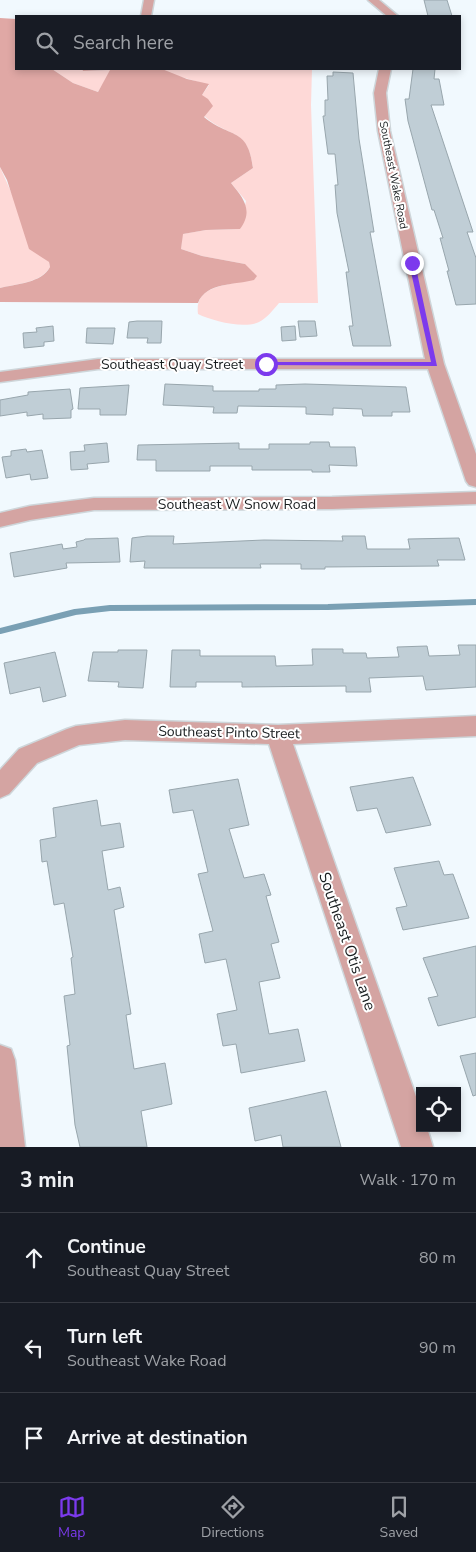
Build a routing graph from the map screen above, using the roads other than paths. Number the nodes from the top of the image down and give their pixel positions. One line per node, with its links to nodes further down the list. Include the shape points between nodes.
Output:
1 (149, 0): 3 (street)
2 (373, 0): 4 (street)
3 (146, 15)
4 (393, 15)
5 (385, 70): 6 (street, Southeast Wake Road, via 380,92 384,130)
6 (435, 364): 7 (street, Southeast Quay Street, via 98,364); 8 (street, Southeast Wake Road)
7 (0, 377)
8 (476, 481)
9 (476, 498): 10 (street, Southeast W Snow Road, via 332,503 94,504)
10 (0, 520)
11 (476, 726): 12 (street, Southeast Pinto Street)
12 (278, 735): 13 (street, Southeast Pinto Street, via 125,730 76,736 28,756); 16 (street, Southeast Otis Lane)
13 (0, 787)
14 (0, 1060): 15 (street)
15 (9, 1147)
16 (417, 1147)

